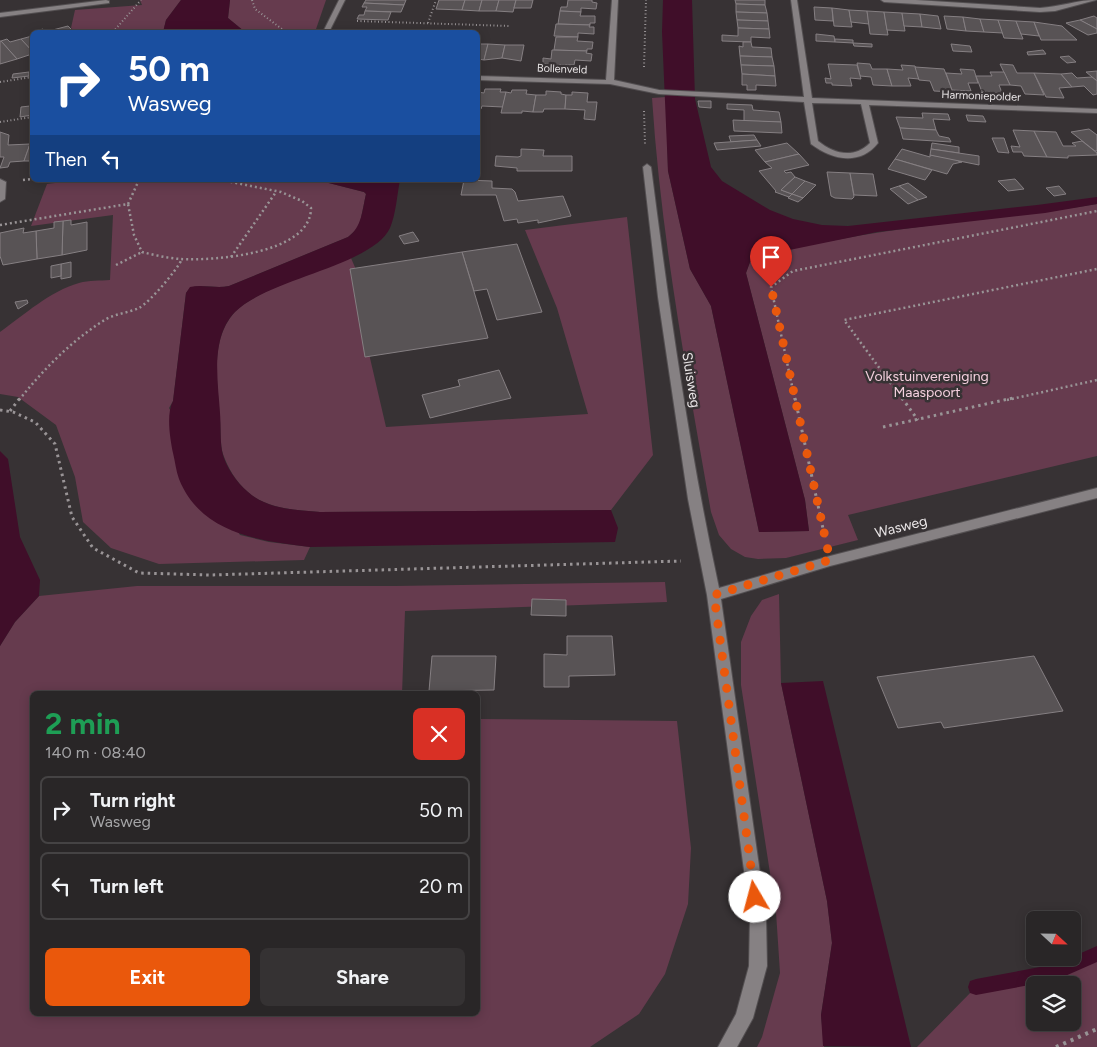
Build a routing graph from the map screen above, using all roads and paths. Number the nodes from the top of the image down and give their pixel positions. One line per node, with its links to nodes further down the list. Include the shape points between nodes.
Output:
1 (141, 0): 14 (path)
2 (252, 0): 15 (path, via 256,9)
3 (342, 0): 11 (street)
4 (436, 0): 12 (path)
5 (616, 0): 20 (street)
6 (794, 0): 22 (street)
7 (884, 0): 8 (street, via 1040,10)
8 (1093, 0)
9 (106, 2): 10 (street)
10 (0, 16)
11 (332, 20): 12 (path); 16 (street)
12 (428, 23): 13 (path)
13 (509, 26)
14 (115, 30)
15 (283, 30)
16 (327, 30)
17 (30, 77): 19 (path)
18 (480, 78): 20 (street, Bollenveld)
19 (0, 82)
20 (610, 82): 21 (street, Bollenveld)
21 (644, 89): 22 (street, Harmoniepolder)
22 (809, 100): 23 (street, Harmoniepolder); 23 (street, via 814,142 823,150 856,156 868,152 874,144)
23 (865, 103): 24 (street, Harmoniepolder)
24 (1097, 111)
25 (30, 117): 26 (path)
26 (0, 122)
27 (647, 167): 47 (street, Sluisweg, via 663,297 694,499)
28 (0, 182): 32 (street)
29 (138, 182): 33 (path)
30 (228, 182): 31 (path)
31 (276, 192): 37 (path); 37 (path, via 305,201 311,208 310,221 300,232 277,245)
32 (0, 199)
33 (128, 204): 35 (path); 36 (path, via 136,244)
34 (1097, 211): 48 (path, via 793,271 771,287)
35 (0, 225)
36 (142, 252): 38 (path); 39 (path)
37 (231, 257): 38 (path)
38 (182, 259): 43 (path, via 177,270 141,307 105,319 44,369)
39 (116, 265)
40 (1097, 269): 44 (path, via 844,320)
41 (1097, 380): 44 (path)
42 (0, 410): 43 (path)
43 (9, 412): 47 (path, via 35,422 55,444 72,517 93,548 139,573 210,575)
44 (918, 420): 45 (path)
45 (883, 427)
46 (1097, 493): 48 (street, Wasweg)
47 (707, 560): 49 (street, Sluisweg)
48 (830, 560): 49 (street, Wasweg)
49 (714, 595): 51 (street, Sluisweg, via 758,916 758,966 744,1018)
50 (1097, 1029): 52 (path)
51 (727, 1047)
52 (1056, 1047)

